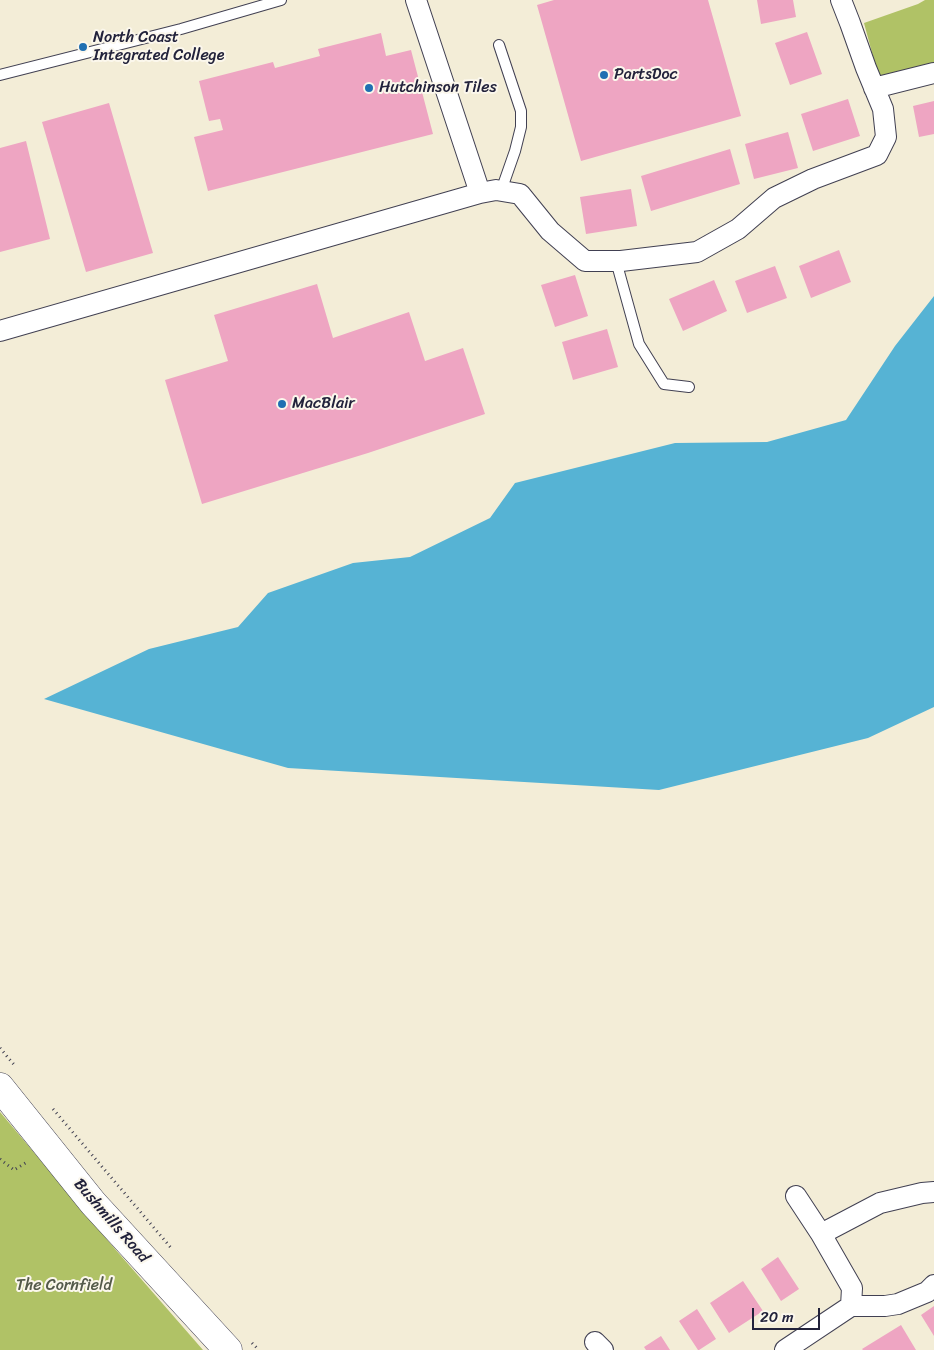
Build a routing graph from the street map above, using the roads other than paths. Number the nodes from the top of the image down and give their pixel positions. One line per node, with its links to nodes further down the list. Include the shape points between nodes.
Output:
1 (281, 0): 6 (lane)
2 (416, 0): 9 (street)
3 (841, 0): 7 (street)
4 (499, 44): 8 (lane, via 522,111)
5 (934, 73): 7 (street)
6 (0, 75)
7 (874, 88): 10 (street, via 882,109 886,137 877,156 813,179 774,198 738,229 697,252)
8 (502, 191): 9 (street); 10 (street, via 520,194 550,231 585,261)
9 (480, 193): 11 (street)
10 (616, 261): 12 (lane, via 638,344 664,384)
11 (0, 331)
12 (689, 386)
13 (10, 1079): 19 (main road, Bushmills Road, via 92,1203)
14 (934, 1192): 16 (street, via 880,1203)
15 (796, 1196): 16 (street)
16 (821, 1234): 18 (street, via 852,1288)
17 (934, 1285): 18 (street, via 927,1292 898,1304)
18 (851, 1306): 20 (street)
19 (238, 1344)
20 (785, 1350)

